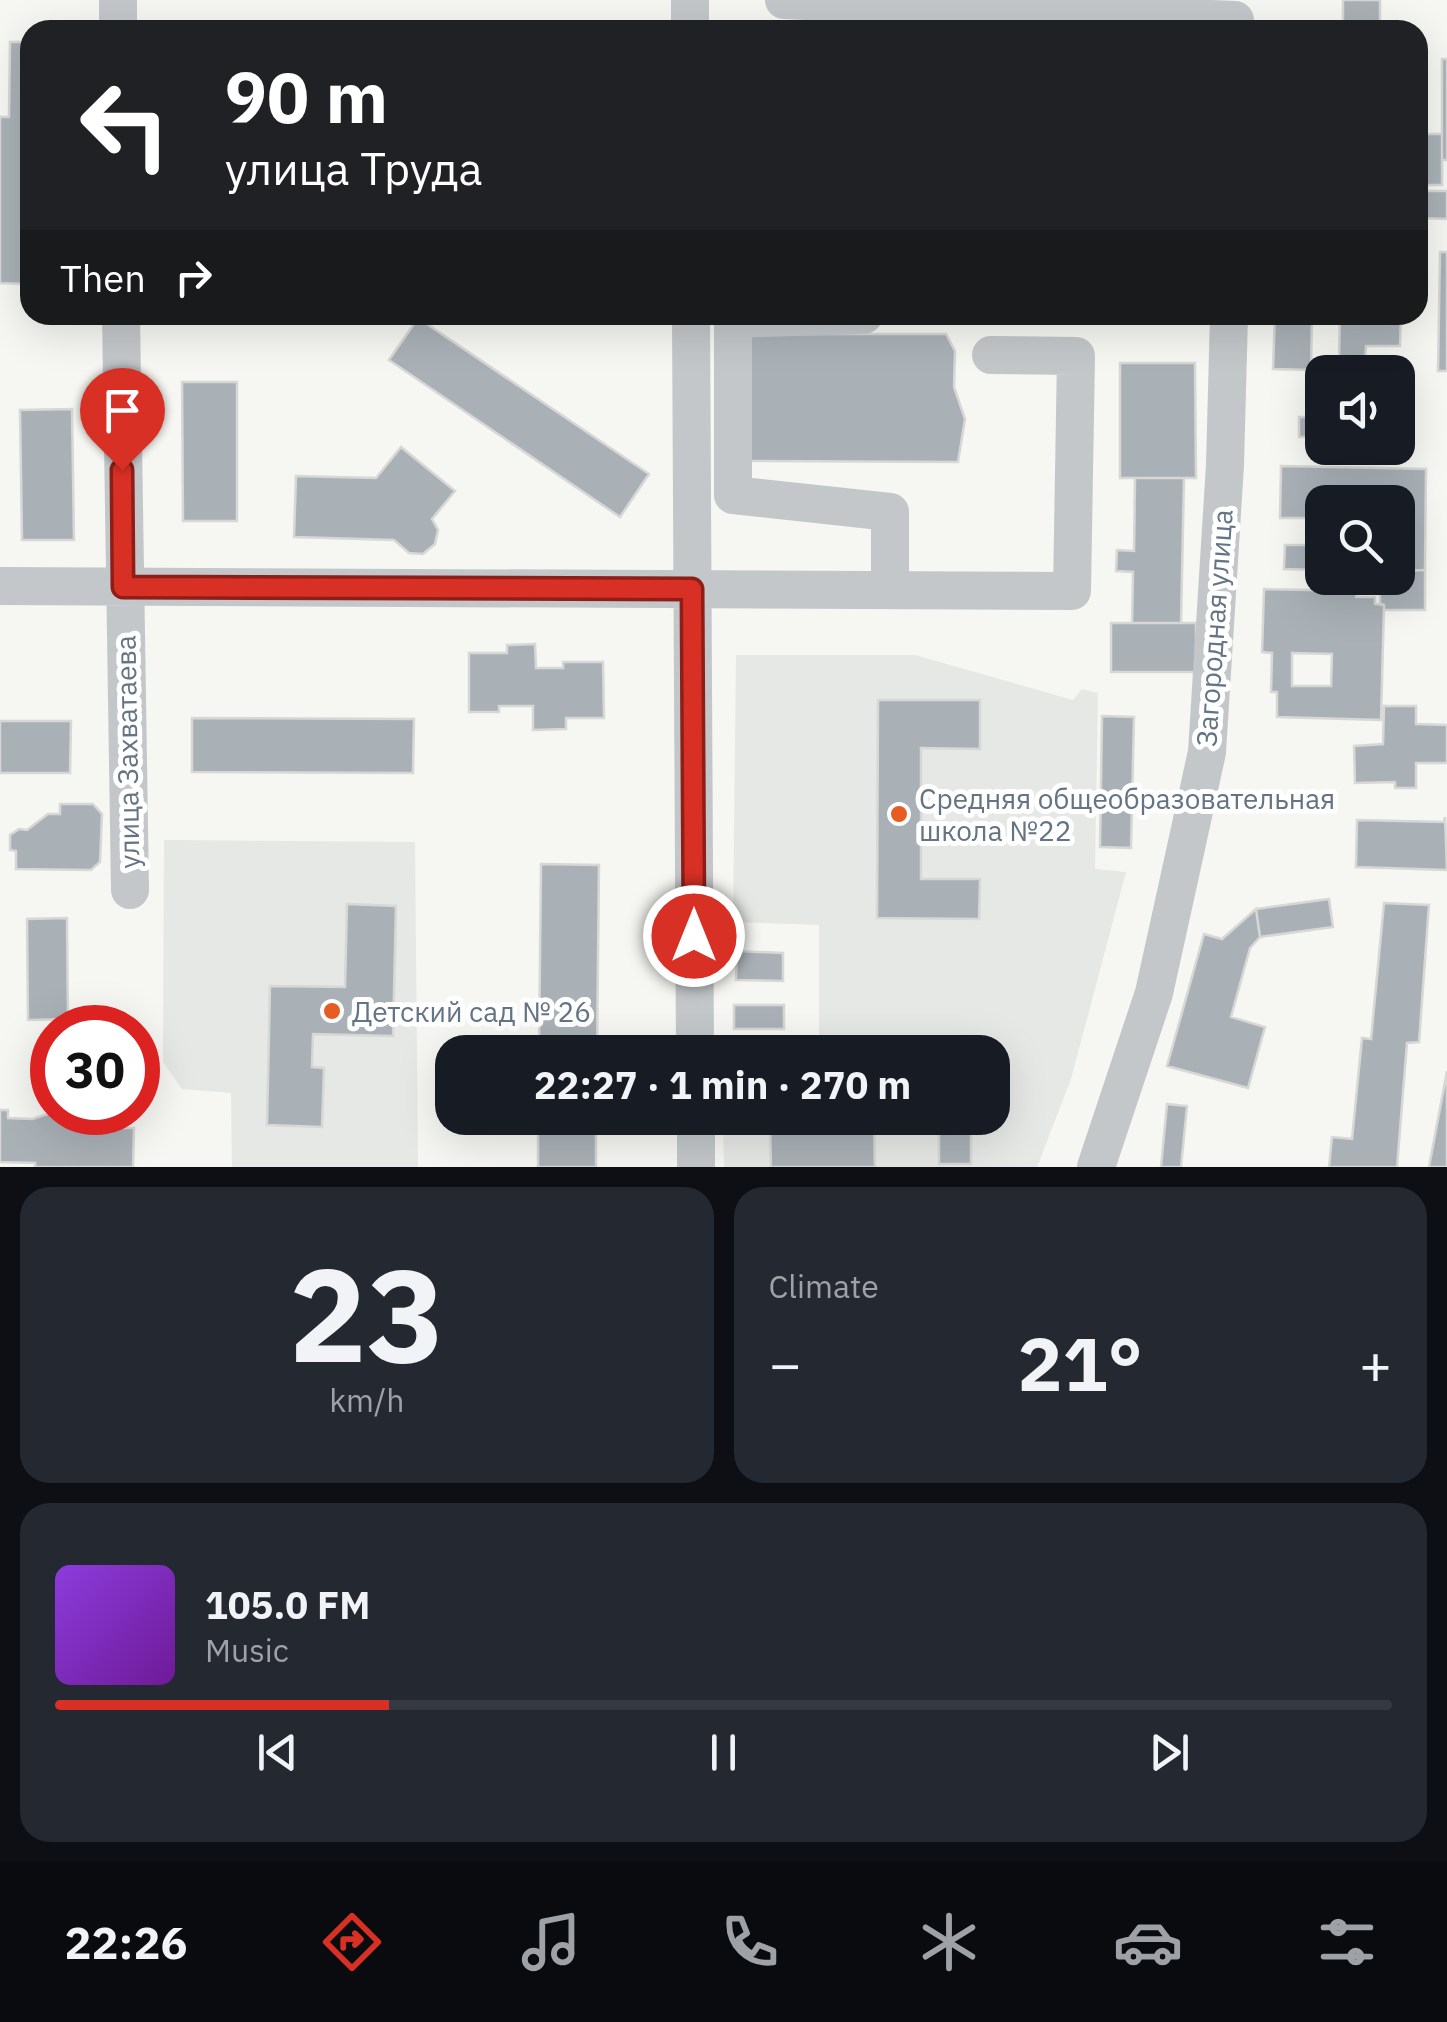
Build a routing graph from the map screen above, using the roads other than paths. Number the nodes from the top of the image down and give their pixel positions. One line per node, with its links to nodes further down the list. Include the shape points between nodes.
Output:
1 (784, 0): 2 (street)
2 (1236, 16)
3 (120, 325): 9 (street, улица Захватаева)
4 (690, 325): 10 (street)
5 (733, 325): 11 (street, via 733,495 890,512)
6 (1228, 325): 16 (street, Загородная улица, via 1207,752 1154,993)
7 (991, 355): 11 (street, via 1076,356 1072,591)
8 (0, 586): 9 (street)
9 (123, 587): 10 (street); 12 (street, улица Захватаева)
10 (692, 589): 11 (street); 13 (street)
11 (890, 590)
12 (130, 890)
13 (695, 1035)
14 (696, 1135): 15 (street)
15 (696, 1167)
16 (1096, 1167)

